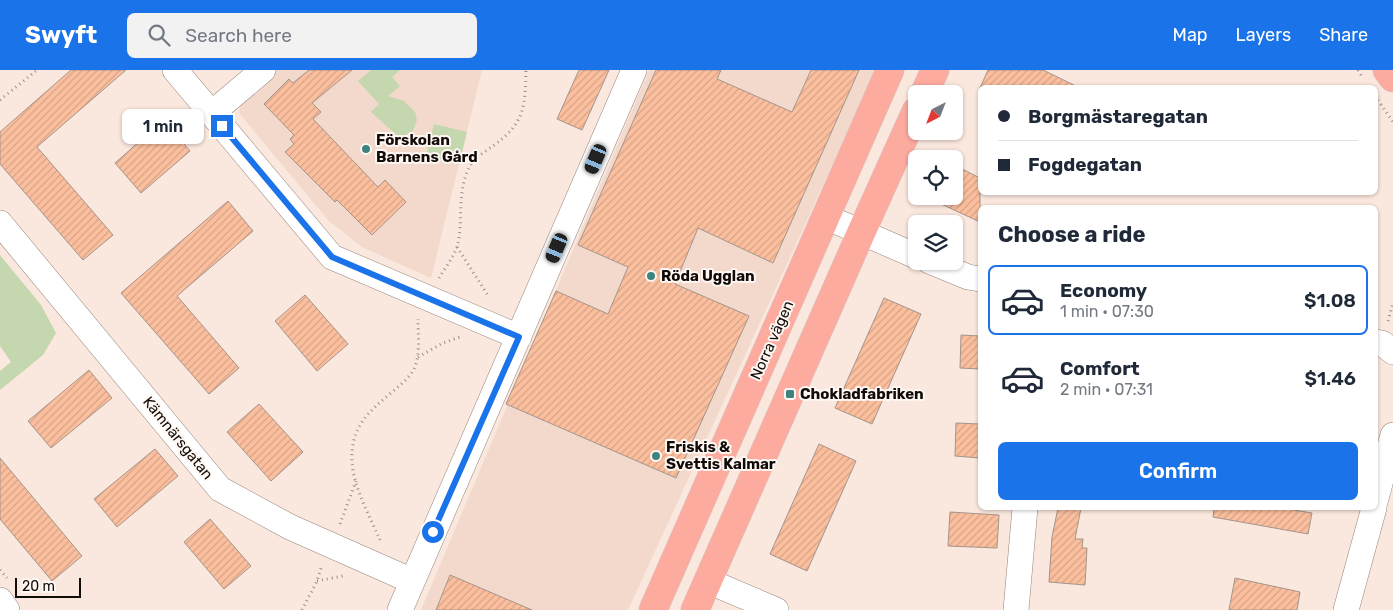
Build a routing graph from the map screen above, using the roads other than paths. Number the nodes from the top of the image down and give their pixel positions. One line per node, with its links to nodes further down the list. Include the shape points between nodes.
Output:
1 (176, 70): 9 (street)
2 (263, 70): 9 (street)
3 (634, 70): 17 (street)
4 (890, 70): 11 (main road, Norra vägen)
5 (935, 70): 8 (main road)
6 (1387, 70): 7 (main road)
7 (1393, 78)
8 (928, 85)
9 (212, 113): 17 (street, via 332,257)
10 (908, 129): 13 (main road)
11 (826, 217): 13 (street); 29 (main road, Norra vägen)
12 (0, 223): 24 (street, Kämnärsgatan, via 220,489 290,527)
13 (861, 233): 14 (street); 25 (main road)
14 (908, 253)
15 (952, 270): 16 (street)
16 (978, 278)
17 (519, 337): 24 (street)
18 (1378, 342): 19 (street)
19 (1393, 352)
20 (1393, 435): 21 (street)
21 (1378, 491)
22 (1025, 510): 32 (street)
23 (1373, 510): 33 (street)
24 (412, 581): 28 (street)
25 (708, 581): 30 (main road); 31 (street)
26 (0, 600): 27 (street)
27 (7, 610)
28 (400, 610)
29 (653, 610)
30 (695, 610)
31 (776, 610)
32 (1016, 610)
33 (1346, 610)

